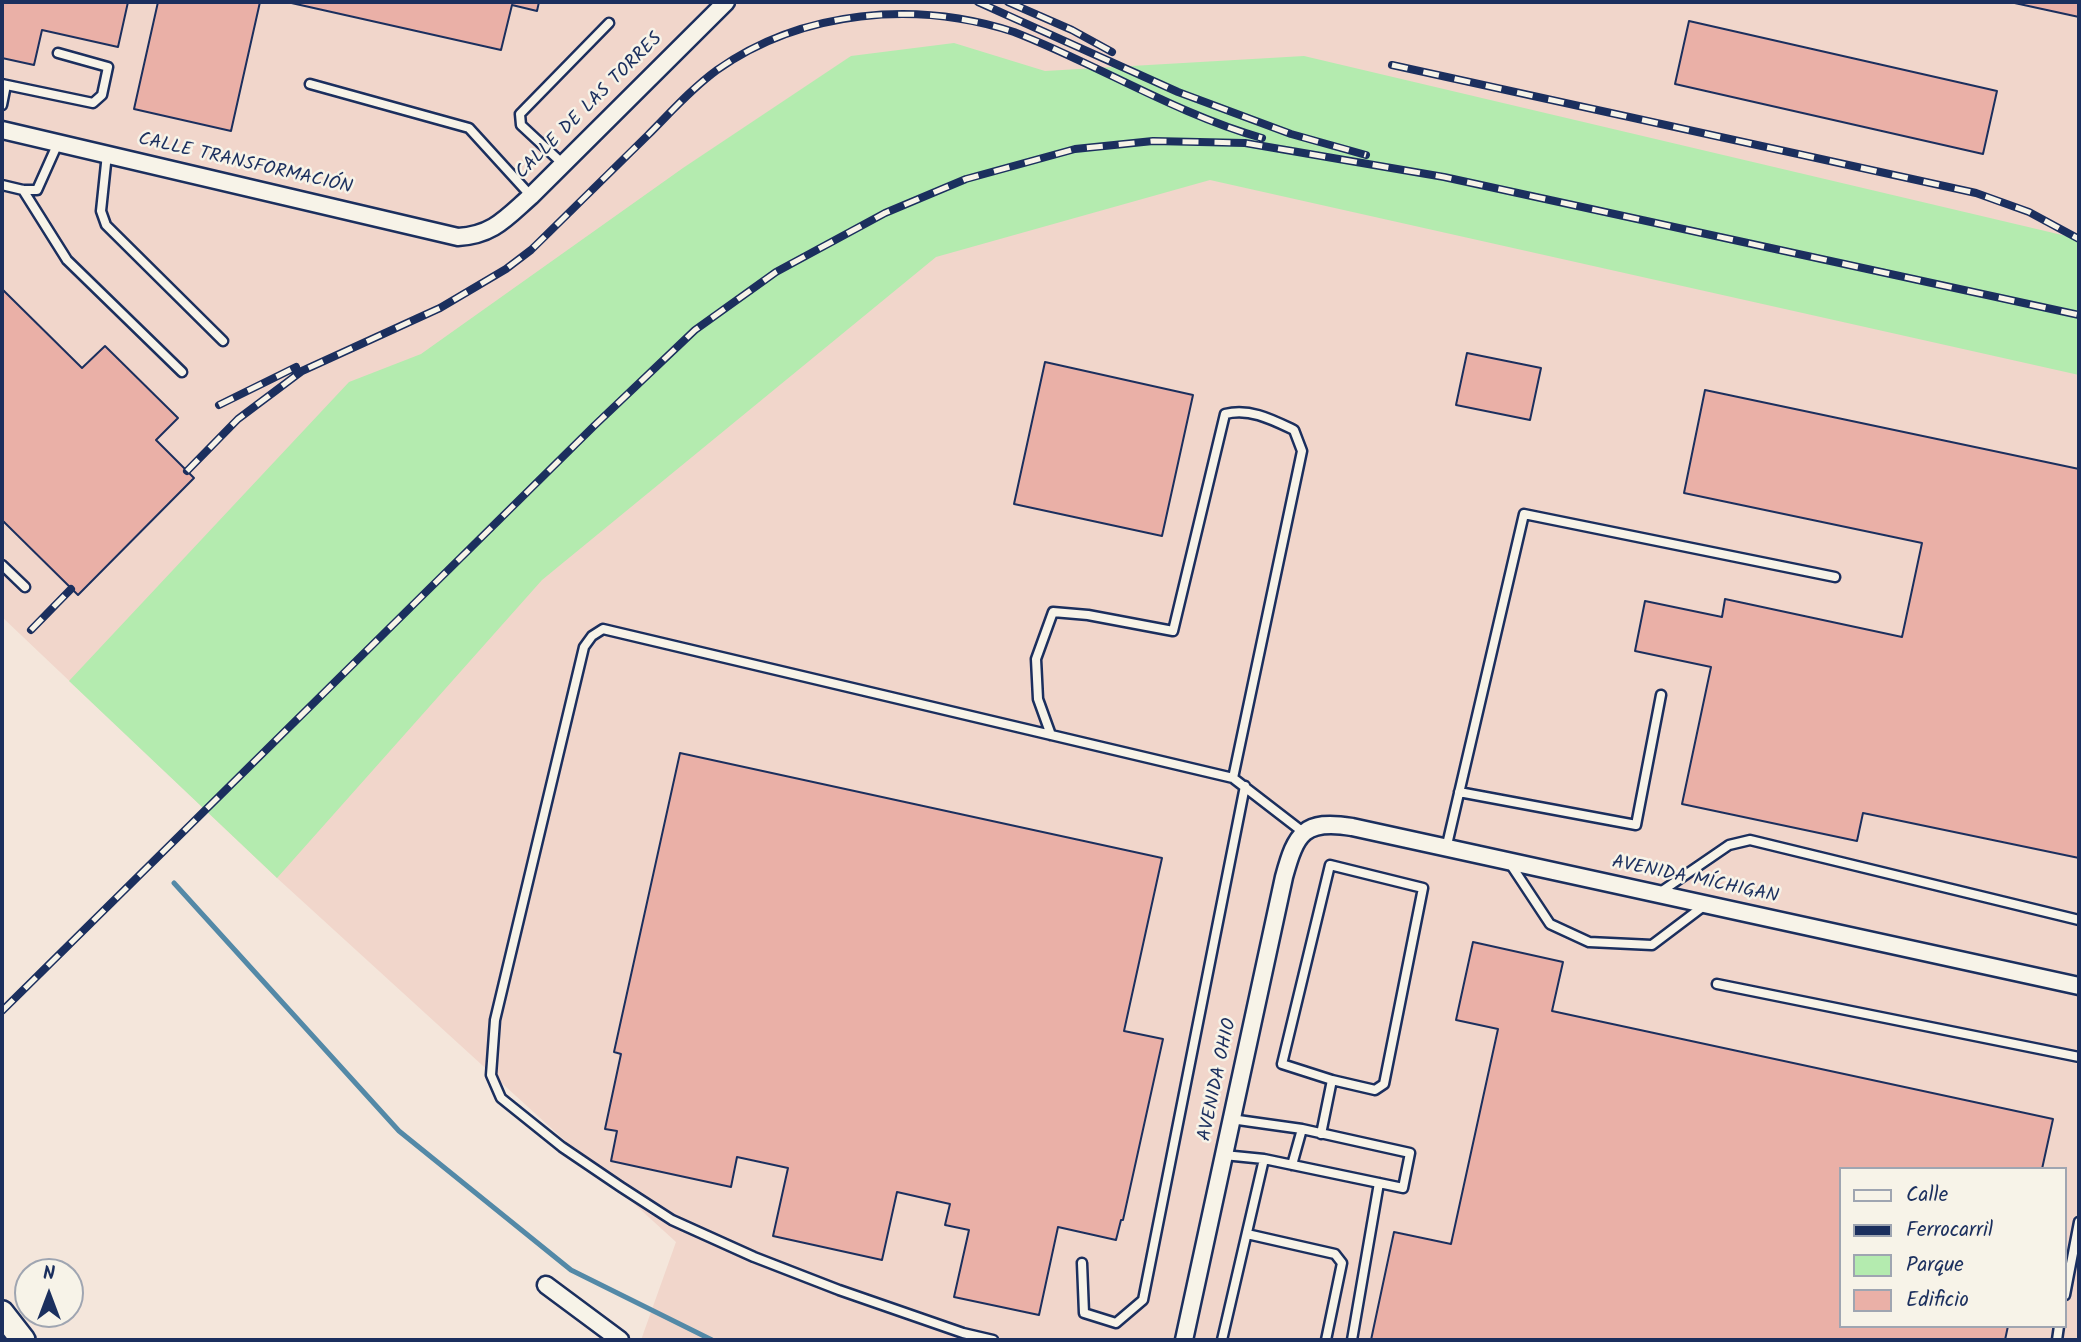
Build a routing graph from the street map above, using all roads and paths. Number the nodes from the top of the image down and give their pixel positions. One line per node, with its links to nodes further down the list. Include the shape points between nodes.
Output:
1 (726, 2): 10 (street, CALLE DE LAS TORRES)
2 (609, 23): 10 (lane, via 520,114 521,125)
3 (58, 53): 4 (lane, via 108,67 102,95 93,103)
4 (4, 84): 6 (lane)
5 (310, 84): 13 (lane, via 469,128)
6 (2, 105)
7 (2, 130): 8 (street, CALLE TRANSFORMACIÓN)
8 (58, 143): 9 (street, CALLE TRANSFORMACIÓN); 12 (lane, via 37,190)
9 (107, 154): 14 (street, CALLE TRANSFORMACIÓN, via 458,237); 15 (lane, via 101,211 106,225)
10 (563, 164): 13 (street, CALLE DE LAS TORRES)
11 (2, 185): 12 (lane)
12 (23, 190): 16 (lane, via 67,260)
13 (531, 196): 14 (street, CALLE DE LAS TORRES, via 498,226)
14 (478, 236)
15 (223, 341)
16 (182, 372)
17 (2, 565): 19 (lane)
18 (1835, 576): 24 (lane, via 1524,514)
19 (25, 587)
20 (1661, 695): 24 (lane, via 1636,825)
21 (1051, 735): 22 (lane); 22 (lane, via 1038,699 1036,659 1053,611 1173,631 1225,414 1240,410 1294,430 1301,451); 50 (lane, via 603,629 584,647 495,1020 491,1075 501,1098 562,1147 672,1220 851,1294)
22 (1233, 778): 23 (lane)
23 (1245, 786): 25 (lane); 44 (lane, via 1143,1300 1116,1323 1084,1313)
24 (1459, 792): 26 (lane)
25 (1303, 832): 26 (street, AVENIDA MÍCHIGAN, via 1335,825); 35 (street, AVENIDA OHIO, via 1291,851 1284,877)
26 (1446, 849): 27 (street, AVENIDA MÍCHIGAN)
27 (1509, 862): 28 (street, AVENIDA MÍCHIGAN); 29 (lane, via 1550,924 1589,942 1652,945)
28 (1657, 894): 29 (street, AVENIDA MÍCHIGAN); 30 (lane, via 1729,845 1750,840)
29 (1705, 905): 32 (street, AVENIDA MÍCHIGAN)
30 (2079, 919)
31 (1717, 984): 33 (lane)
32 (2079, 986)
33 (2079, 1057)
34 (1332, 1080): 34 (lane, via 1282,1064 1330,865 1423,888 1384,1084 1375,1090); 37 (lane)
35 (1231, 1119): 36 (lane); 38 (street, AVENIDA OHIO)
36 (1302, 1129): 37 (lane); 40 (lane)
37 (1321, 1134): 41 (lane, via 1410,1153 1403,1188)
38 (1224, 1155): 39 (lane); 51 (street, AVENIDA OHIO)
39 (1264, 1159): 40 (lane); 43 (lane)
40 (1292, 1165): 41 (lane)
41 (1379, 1183): 54 (lane)
42 (2079, 1222): 46 (lane)
43 (1247, 1234): 52 (lane); 53 (lane, via 1335,1254 1342,1263)
44 (1082, 1264)
45 (546, 1285): 49 (street)
46 (2067, 1285)
47 (2, 1313): 48 (main road)
48 (23, 1340)
49 (620, 1340)
50 (993, 1340)
51 (1184, 1340)
52 (1222, 1340)
53 (1326, 1340)
54 (1352, 1340)

